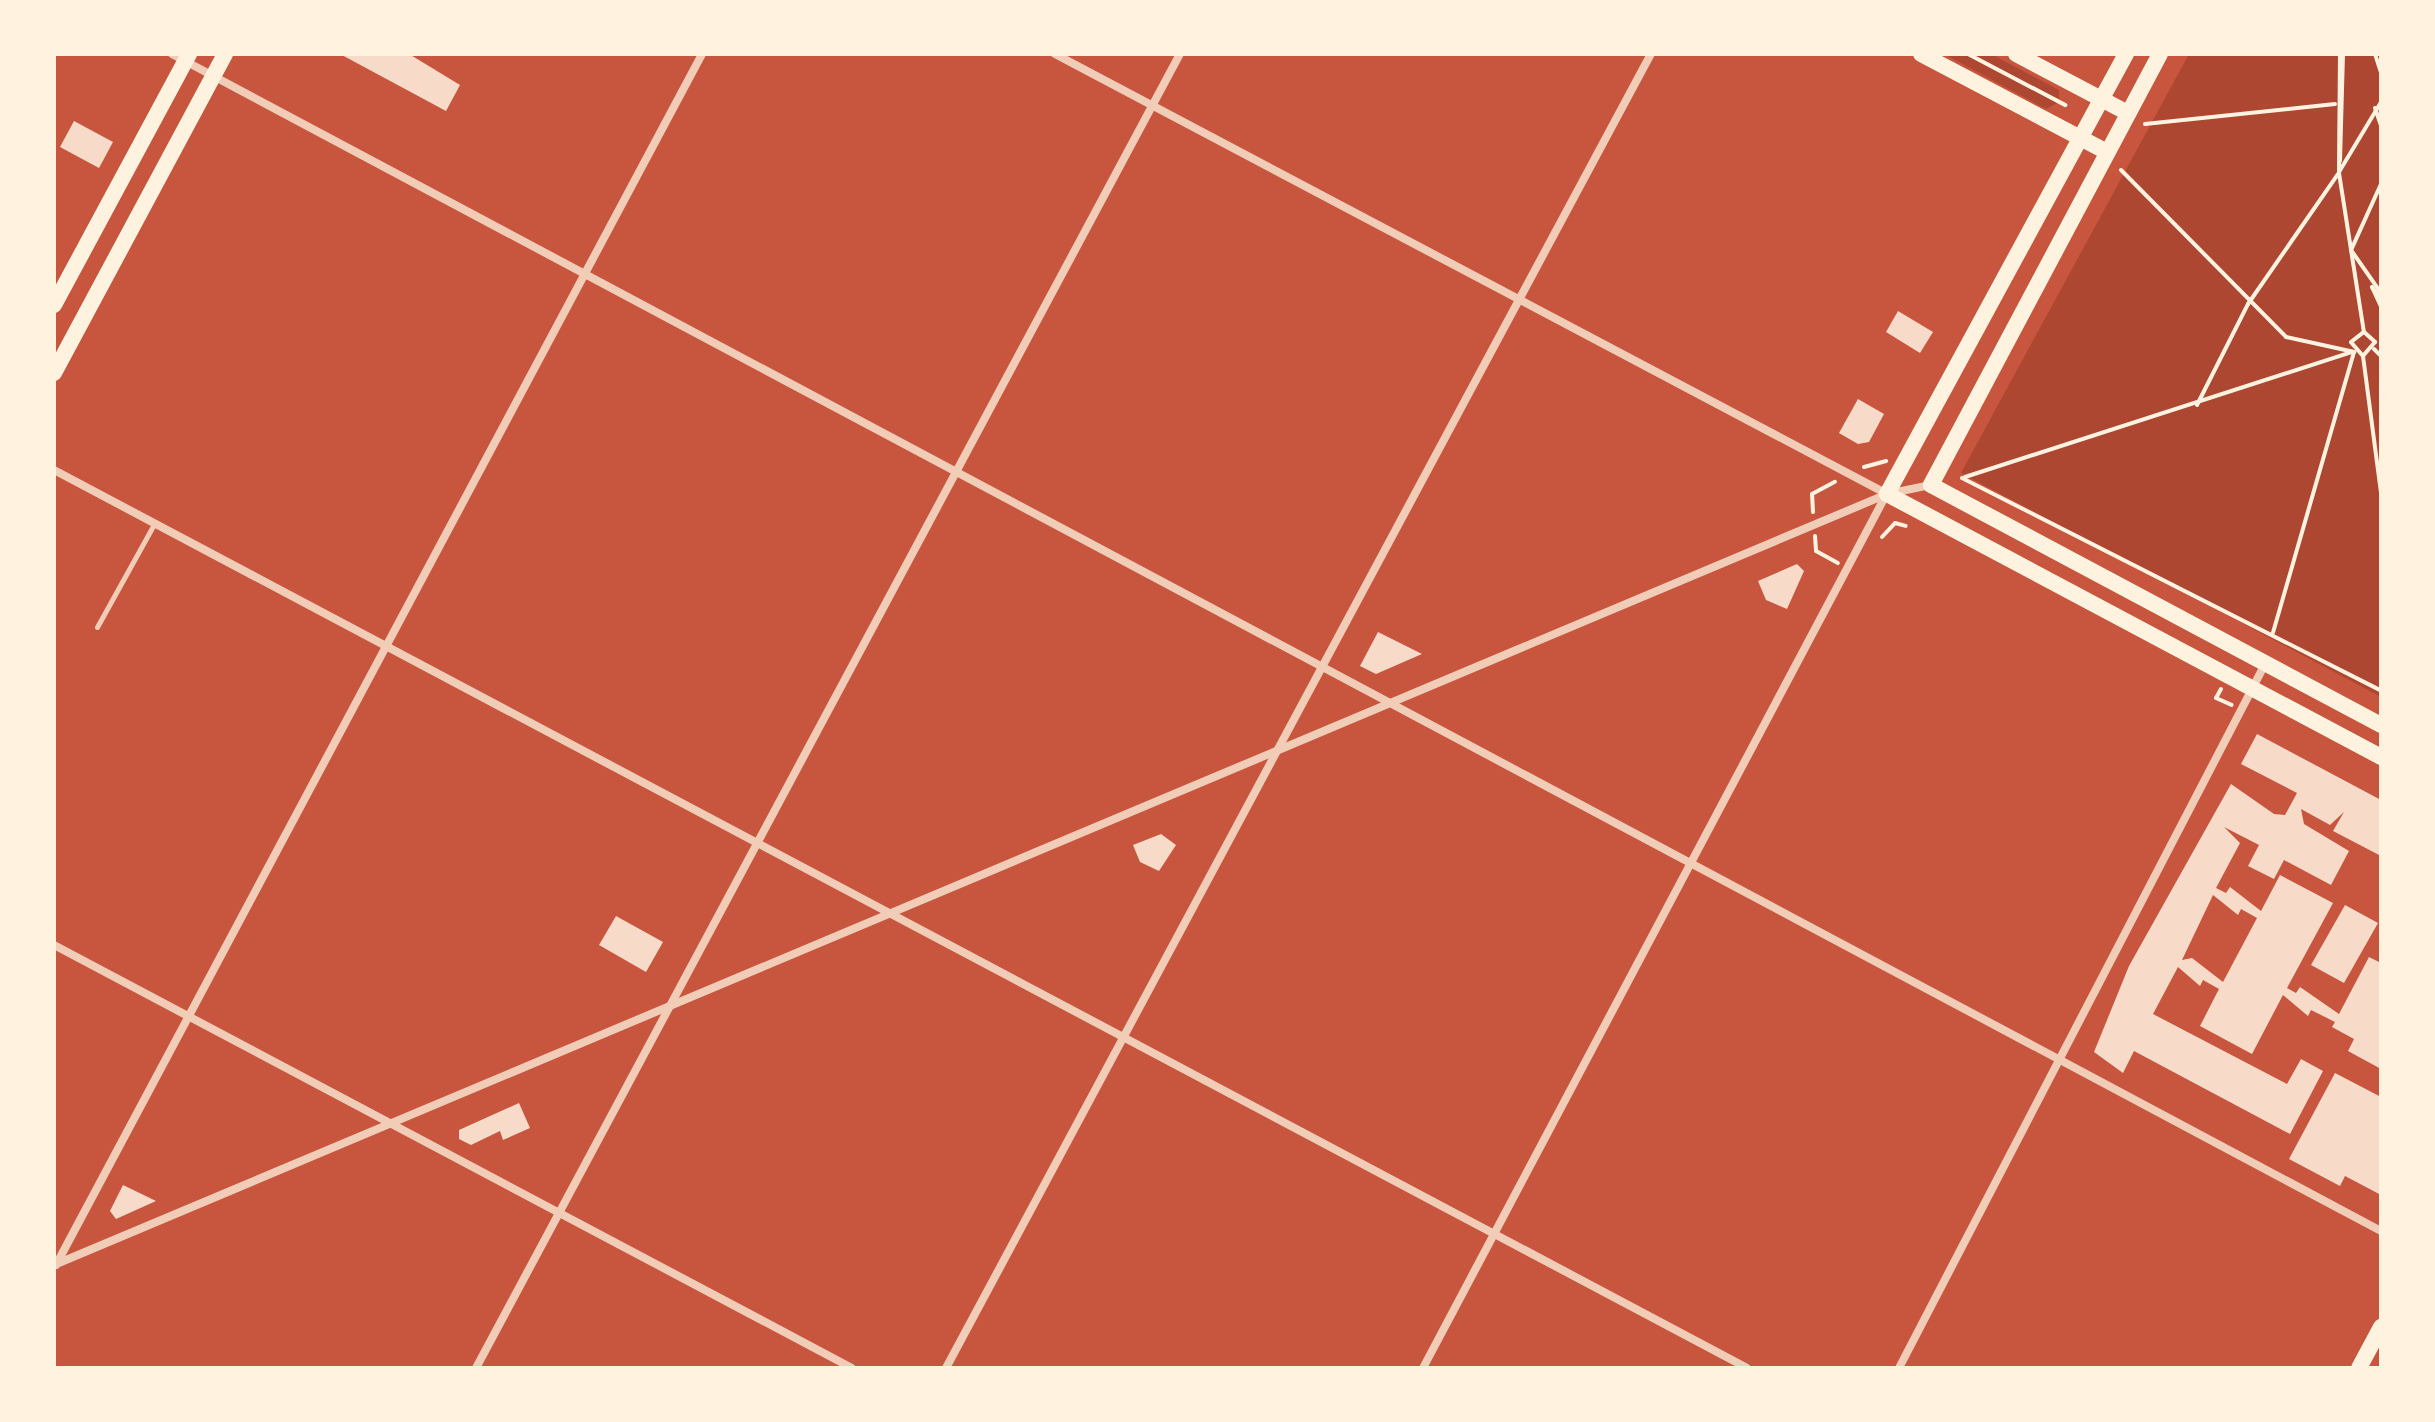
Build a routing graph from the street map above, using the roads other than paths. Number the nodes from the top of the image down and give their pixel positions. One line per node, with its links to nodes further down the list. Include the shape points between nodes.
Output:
1 (225, 54): 11 (main road)
2 (702, 54): 17 (street)
3 (1055, 54): 13 (street)
4 (1180, 54): 13 (street)
5 (1651, 54): 18 (street)
6 (1921, 54): 15 (main road)
7 (2016, 54): 12 (main road)
8 (2126, 54): 12 (main road)
9 (2160, 54): 14 (main road)
10 (182, 56): 11 (street); 19 (main road)
11 (211, 80): 17 (street); 20 (main road)
12 (2103, 100): 14 (main road); 15 (main road)
13 (1152, 106): 18 (street); 22 (street)
14 (2128, 113): 16 (main road)
15 (2081, 139): 16 (main road); 24 (main road)
16 (2107, 152): 23 (main road)
17 (583, 277): 22 (street); 27 (street)
18 (1519, 300): 24 (street); 29 (street)
19 (54, 305)
20 (54, 373)
21 (54, 470): 25 (street)
22 (954, 475): 29 (street); 35 (street)
23 (1931, 485): 24 (street); 28 (main road)
24 (1887, 494): 30 (main road); 31 (street); 36 (street)
25 (154, 523): 26 (lane); 27 (street)
26 (97, 627)
27 (386, 646): 35 (street); 40 (street)
28 (2265, 664): 30 (street); 32 (main road)
29 (1321, 669): 31 (street); 33 (street)
30 (2252, 689): 34 (main road); 42 (street)
31 (1390, 704): 33 (street); 36 (street)
32 (2381, 725)
33 (1280, 750): 37 (street); 41 (street)
34 (2381, 757)
35 (757, 843): 37 (street); 39 (street)
36 (1692, 866): 42 (street); 46 (street)
37 (894, 911): 39 (street); 41 (street)
38 (54, 945): 40 (street)
39 (665, 1008): 43 (street); 44 (street)
40 (187, 1015): 43 (street); 47 (street)
41 (1124, 1037): 46 (street); 51 (street)
42 (2063, 1063): 45 (street); 54 (street)
43 (396, 1121): 44 (street); 47 (street)
44 (559, 1213): 49 (street); 50 (street)
45 (2381, 1231)
46 (1495, 1234): 52 (street); 53 (street)
47 (55, 1266)
48 (2381, 1327): 55 (main road)
49 (476, 1368)
50 (852, 1368)
51 (946, 1368)
52 (1423, 1368)
53 (1747, 1368)
54 (1899, 1368)
55 (2359, 1368)

